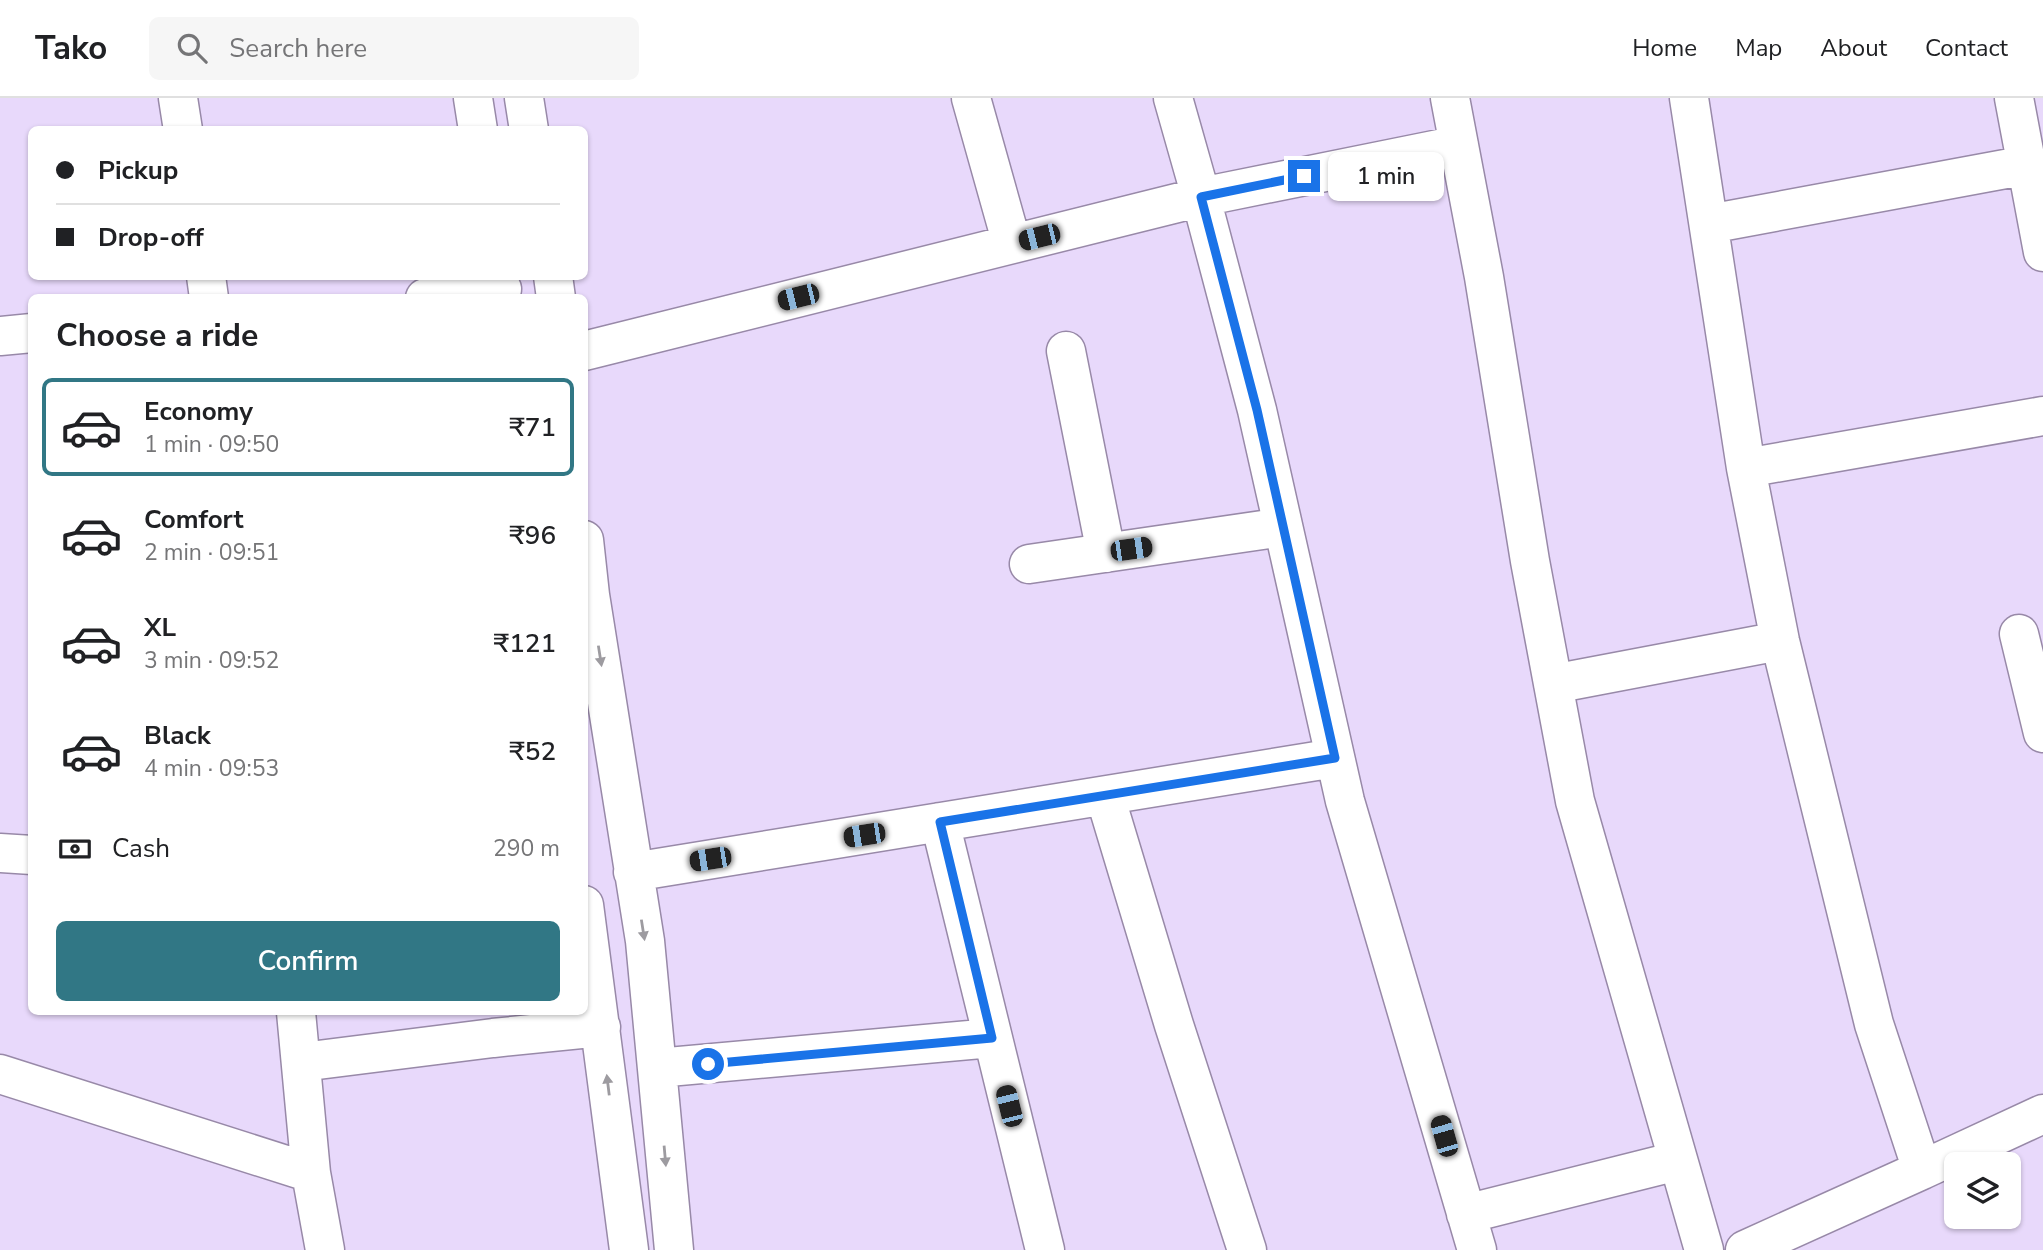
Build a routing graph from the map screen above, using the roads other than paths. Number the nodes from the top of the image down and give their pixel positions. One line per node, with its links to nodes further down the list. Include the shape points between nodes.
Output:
1 (178, 98): 9 (street)
2 (473, 98): 10 (street)
3 (524, 98): 11 (street)
4 (971, 98): 16 (street)
5 (1173, 98): 14 (street)
6 (1450, 98): 12 (street)
7 (1689, 98): 15 (street)
8 (2014, 98): 13 (street)
9 (182, 126)
10 (477, 126)
11 (528, 126)
12 (1459, 145): 14 (street); 32 (street)
13 (2026, 165): 15 (street); 17 (street)
14 (1201, 197): 16 (street); 26 (street)
15 (1709, 224): 25 (street)
16 (1012, 244): 22 (street)
17 (2043, 252)
18 (501, 288): 19 (street)
19 (455, 294)
20 (28, 333): 21 (street)
21 (0, 336)
22 (588, 350)
23 (1066, 351): 27 (street)
24 (2043, 416): 25 (street)
25 (1746, 468): 31 (street)
26 (1283, 527): 27 (street); 34 (street)
27 (1106, 553): 28 (street)
28 (1029, 564)
29 (588, 577): 39 (street, one-way to 39)
30 (2019, 634): 33 (street)
31 (1780, 640): 32 (street); 49 (street, via 1874,1024)
32 (1553, 684): 48 (street, via 1575,802)
33 (2040, 709)
34 (1335, 758): 35 (street); 51 (street)
35 (1105, 796): 36 (street); 56 (street)
36 (940, 822): 39 (street); 43 (street)
37 (0, 853): 38 (street)
38 (28, 855)
39 (633, 872): 45 (street, one-way to 45, via 645,941)
40 (588, 934): 42 (street)
41 (296, 1015): 44 (street)
42 (601, 1027): 44 (street); 53 (street, one-way to 42)
43 (992, 1038): 45 (street); 55 (street)
44 (302, 1062): 50 (street)
45 (657, 1068): 54 (street, one-way to 54)
46 (0, 1074): 50 (street)
47 (2043, 1114): 49 (street)
48 (1677, 1161): 51 (street); 58 (street)
49 (1922, 1170): 59 (street)
50 (311, 1173): 52 (street)
51 (1466, 1214): 57 (street)
52 (325, 1250)
53 (629, 1250)
54 (674, 1250)
55 (1045, 1250)
56 (1247, 1250)
57 (1477, 1250)
58 (1704, 1250)
59 (1745, 1250)

